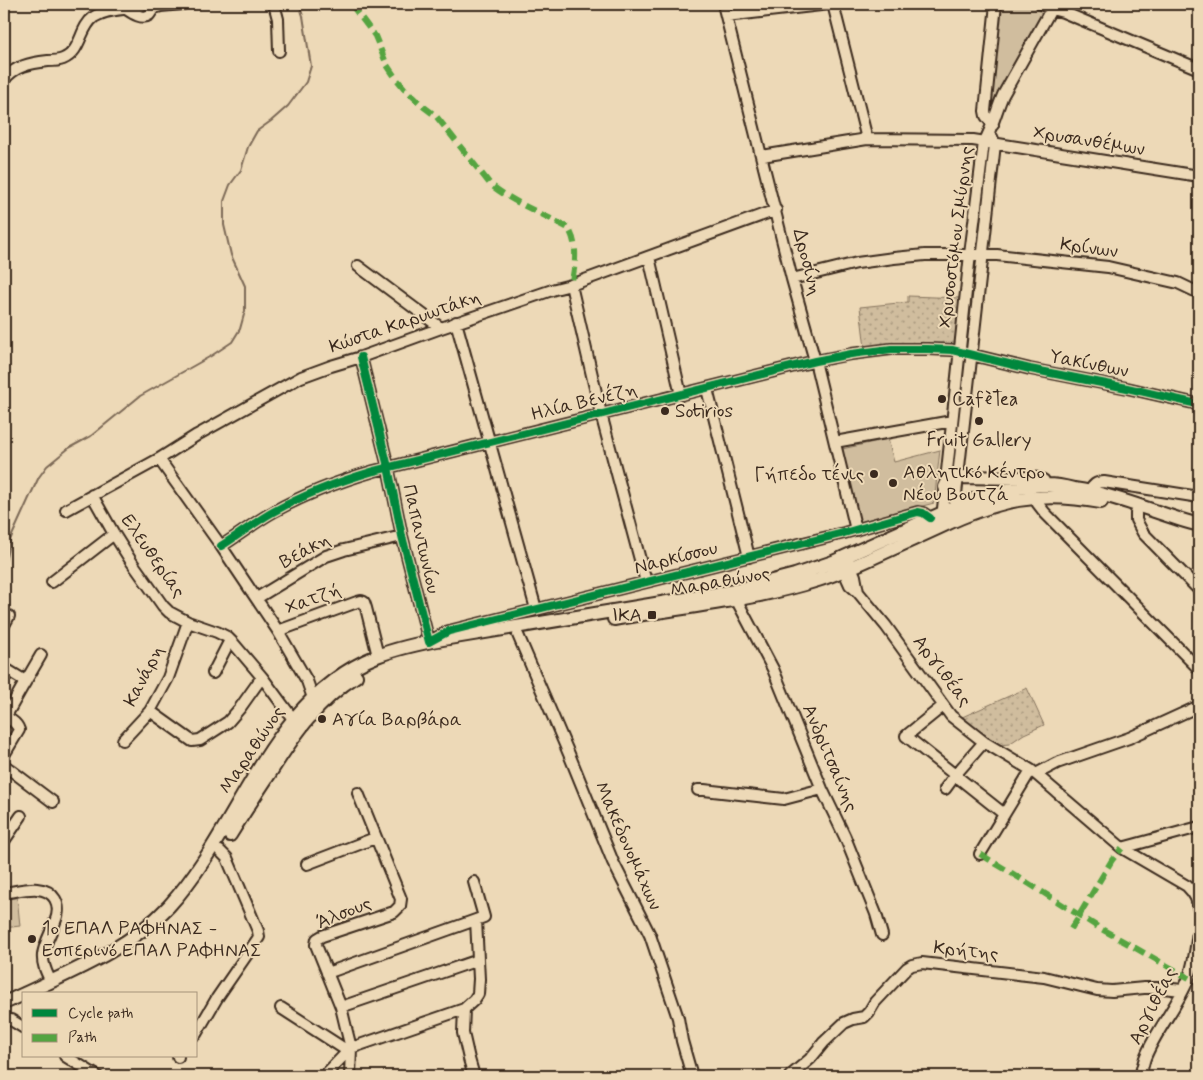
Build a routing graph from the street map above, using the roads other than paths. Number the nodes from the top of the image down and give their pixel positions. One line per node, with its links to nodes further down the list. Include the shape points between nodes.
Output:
1 (146, 4): 10 (street)
2 (183, 4): 10 (street, via 154,8 143,16)
3 (274, 4): 12 (street)
4 (723, 4): 11 (street, Δροσίνη)
5 (831, 4): 8 (street); 16 (street)
6 (996, 4): 15 (street, via 985,111)
7 (1041, 4): 9 (street)
8 (794, 6): 11 (street)
9 (1053, 6): 13 (street); 15 (street, Χρυσοστόμου Σμύρνης, via 1003,95)
10 (126, 9): 14 (street, via 105,12 89,21 76,49 69,56 20,67)
11 (726, 16): 18 (street, Δροσίνη)
12 (279, 51)
13 (1199, 69)
14 (4, 80)
15 (992, 129): 17 (street, Χρυσοστόμου Σμύρνης)
16 (867, 139): 17 (street, Χρυσανθέμων); 18 (street, Χρυσανθέμων)
17 (990, 143): 19 (street, Χρυσανθέμων); 21 (street, Χρυσοστόμου Σμύρνης); 22 (street, Χρυσοστόμου Σμύρνης)
18 (762, 156): 20 (street, Δροσίνη)
19 (1199, 176)
20 (776, 210): 23 (street, Κώστα Καρυωτάκη); 25 (street, Δροσίνη)
21 (970, 254): 22 (street, Κρίνων); 25 (street, Κρίνων, via 873,260); 30 (street, Χρυσοστόμου Σμύρνης)
22 (982, 254): 27 (street, Κρίνων, via 1108,267 1178,282); 31 (street, Χρυσοστόμου Σμύρνης)
23 (648, 257): 26 (street, Κώστα Καρυωτάκη); 35 (street)
24 (358, 266): 29 (street)
25 (792, 279): 33 (street, Δροσίνη)
26 (571, 285): 28 (street, Κώστα Καρυωτάκη); 37 (street)
27 (1199, 292)
28 (456, 322): 29 (street, Κώστα Καρυωτάκη); 39 (street)
29 (442, 328): 32 (street, Κώστα Καρυωτάκη)
30 (960, 351): 31 (street, Ηλία Βενέζη); 33 (street, Ηλία Βενέζη, via 891,350); 38 (street, Χρυσοστόμου Σμύρνης)
31 (971, 355): 36 (street, Υακίνθων); 43 (street, Χρυσοστόμου Σμύρνης)
32 (361, 357): 41 (street, Κώστα Καρυωτάκη, via 302,377); 42 (street, Παπαντωνίου)
33 (815, 362): 34 (street, Ηλία Βενέζη); 40 (street, Δροσίνη)
34 (707, 389): 35 (street, Ηλία Βενέζη); 60 (street)
35 (681, 395): 37 (street, Ηλία Βενέζη)
36 (1199, 406)
37 (601, 414): 39 (street, Ηλία Βενέζη); 63 (street)
38 (952, 421): 40 (street); 45 (street, Χρυσοστόμου Σμύρνης)
39 (490, 442): 42 (street, Ηλία Βενέζη); 67 (street)
40 (834, 442): 55 (street, Δροσίνη)
41 (160, 459): 47 (street, Κώστα Καρυωτάκη); 59 (street)
42 (388, 467): 58 (street, Παπαντωνίου); 59 (street, Ηλία Βενέζη, via 343,481 287,505)
43 (958, 477): 44 (main road, via 1038,479); 45 (main road); 51 (street, Χρυσοστόμου Σμύρνης)
44 (1060, 486): 46 (main road, Μαραθώνος); 51 (main road, Μαραθώνος, via 1007,490 983,497)
45 (945, 487): 51 (street, Χρυσοστόμου Σμύρνης)
46 (1090, 492): 48 (street, via 1093,486 1104,482); 54 (main road, Μαραθώνος)
47 (92, 495): 50 (street, Κώστα Καρυωτάκη); 56 (street, Ελευθερίας)
48 (1199, 497)
49 (1035, 498): 51 (main road, Μαραθώνος); 52 (main road, Μαραθώνος, via 1086,499); 76 (street, via 1045,514)
50 (66, 510)
51 (950, 514): 53 (main road, Μαραθώνος); 61 (main road, Μαραθώνος, via 941,527)
52 (1136, 514): 57 (main road, Μαραθώνος); 64 (street, via 1143,533)
53 (930, 518): 55 (street, Ναρκίσσου, via 918,512); 61 (main road, Μαραθώνος)
54 (1199, 525)
55 (856, 530): 60 (street, Ναρκίσσου)
56 (114, 534): 62 (street); 68 (street, Ελευθερίας, via 163,606)
57 (1199, 534)
58 (402, 536): 65 (street, Βεάκη, via 326,556); 72 (street, Παπαντωνίου)
59 (221, 546): 65 (street)
60 (749, 557): 63 (street, Ναρκίσσου)
61 (845, 563): 66 (main road, Μαραθώνος, via 829,576 799,586); 72 (main road, Μαραθώνος, via 734,591); 81 (street, Αργιθέας, via 850,585 886,626)
62 (52, 582)
63 (646, 582): 67 (street, Ναρκίσσου)
64 (1199, 590)
65 (257, 598): 69 (street)
66 (736, 599): 70 (main road, Μαραθώνος); 91 (street, Ανδριτσαίνης, via 773,669)
67 (536, 609): 72 (street, Ναρκίσσου, via 449,631)
68 (188, 622): 71 (street, Ελευθερίας); 83 (street, Κανάρη, via 168,678)
69 (278, 631): 74 (street, Χατζή, via 361,601 366,608); 80 (street)
70 (518, 634): 84 (main road, Μαραθώνος, via 444,647 381,664 339,688 314,712); 133 (street, Μακεδονομάχων, via 613,862 650,935 678,1018)
71 (230, 640): 77 (street); 78 (street, Ελευθερίας)
72 (429, 642): 74 (main road, Μαραθώνος)
73 (41, 655): 79 (street)
74 (378, 656): 80 (main road, Μαραθώνος, via 342,675)
75 (4, 668): 79 (street, via 22,679)
76 (1199, 669)
77 (213, 674)
78 (262, 677): 83 (street, via 228,722 200,740 192,741); 84 (street, Ελευθερίας)
79 (24, 686): 87 (street, via 7,714 19,730)
80 (313, 698): 84 (main road, Μαραθώνος)
81 (943, 706): 86 (street, Αργιθέας); 90 (street, via 906,736)
82 (1199, 706): 89 (street, via 1129,738)
83 (150, 711): 85 (street, Κανάρη)
84 (298, 722): 102 (main road, Μαραθώνος, via 296,732); 113 (main road, Μαραθώνος, via 269,754 204,860 169,906 117,947)
85 (123, 740)
86 (984, 742): 89 (street, Αργιθέας); 90 (street)
87 (4, 754)
88 (4, 765): 95 (street)
89 (1034, 772): 96 (street); 101 (street, Αργιθέας)
90 (956, 774): 92 (street); 96 (street)
91 (822, 789): 93 (street, via 784,799); 110 (street, Ανδριτσαίνης, via 849,846)
92 (945, 789)
93 (698, 790)
94 (358, 794): 99 (street, Άλσους)
95 (53, 802)
96 (1004, 814): 103 (street)
97 (20, 816): 100 (street)
98 (1199, 827): 101 (street)
99 (375, 838): 104 (street); 112 (street, Άλσους, via 401,899 400,906 394,912 317,939 316,945)
100 (4, 841)
101 (1122, 848): 107 (street, Αργιθέας, via 1187,886 1199,902)
102 (220, 851): 116 (main road, Μαραθώνος, via 188,896 160,927 108,963); 126 (street, via 226,858 259,937)
103 (980, 854)
104 (306, 864)
105 (474, 882): 108 (street, via 484,917)
106 (4, 893): 113 (street, via 40,889 49,892 57,904 55,922 43,957)
107 (1199, 912)
108 (476, 920): 111 (street); 112 (street)
109 (1199, 923): 114 (street, Αργιθέας, via 1192,967)
110 (882, 935)
111 (478, 960): 120 (street); 122 (street, via 478,994)
112 (327, 973): 120 (street, Άλσους)
113 (51, 982): 115 (main road, Μαραθώνος)
114 (1183, 990): 134 (street, Κρήτης, via 1097,990 1044,977 917,964 901,972 864,1017 844,1023); 135 (street, Αργιθέας, via 1145,1058)
115 (28, 992)
116 (48, 992)
117 (22, 995): 118 (main road, Μαραθώνος)
118 (4, 1003)
119 (22, 1004): 123 (main road)
120 (340, 1007): 127 (street, Άλσους)
121 (281, 1008): 127 (street, via 337,1046)
122 (464, 1009): 127 (street); 132 (street, via 463,1032)
123 (4, 1012)
124 (4, 1021): 125 (street, via 11,1020)
125 (22, 1027)
126 (198, 1031)
127 (351, 1048): 130 (street); 131 (street, Άλσους)
128 (68, 1058): 129 (street)
129 (97, 1076)
130 (324, 1076)
131 (350, 1076)
132 (474, 1076)
133 (692, 1076)
134 (790, 1076)
135 (1140, 1076)

